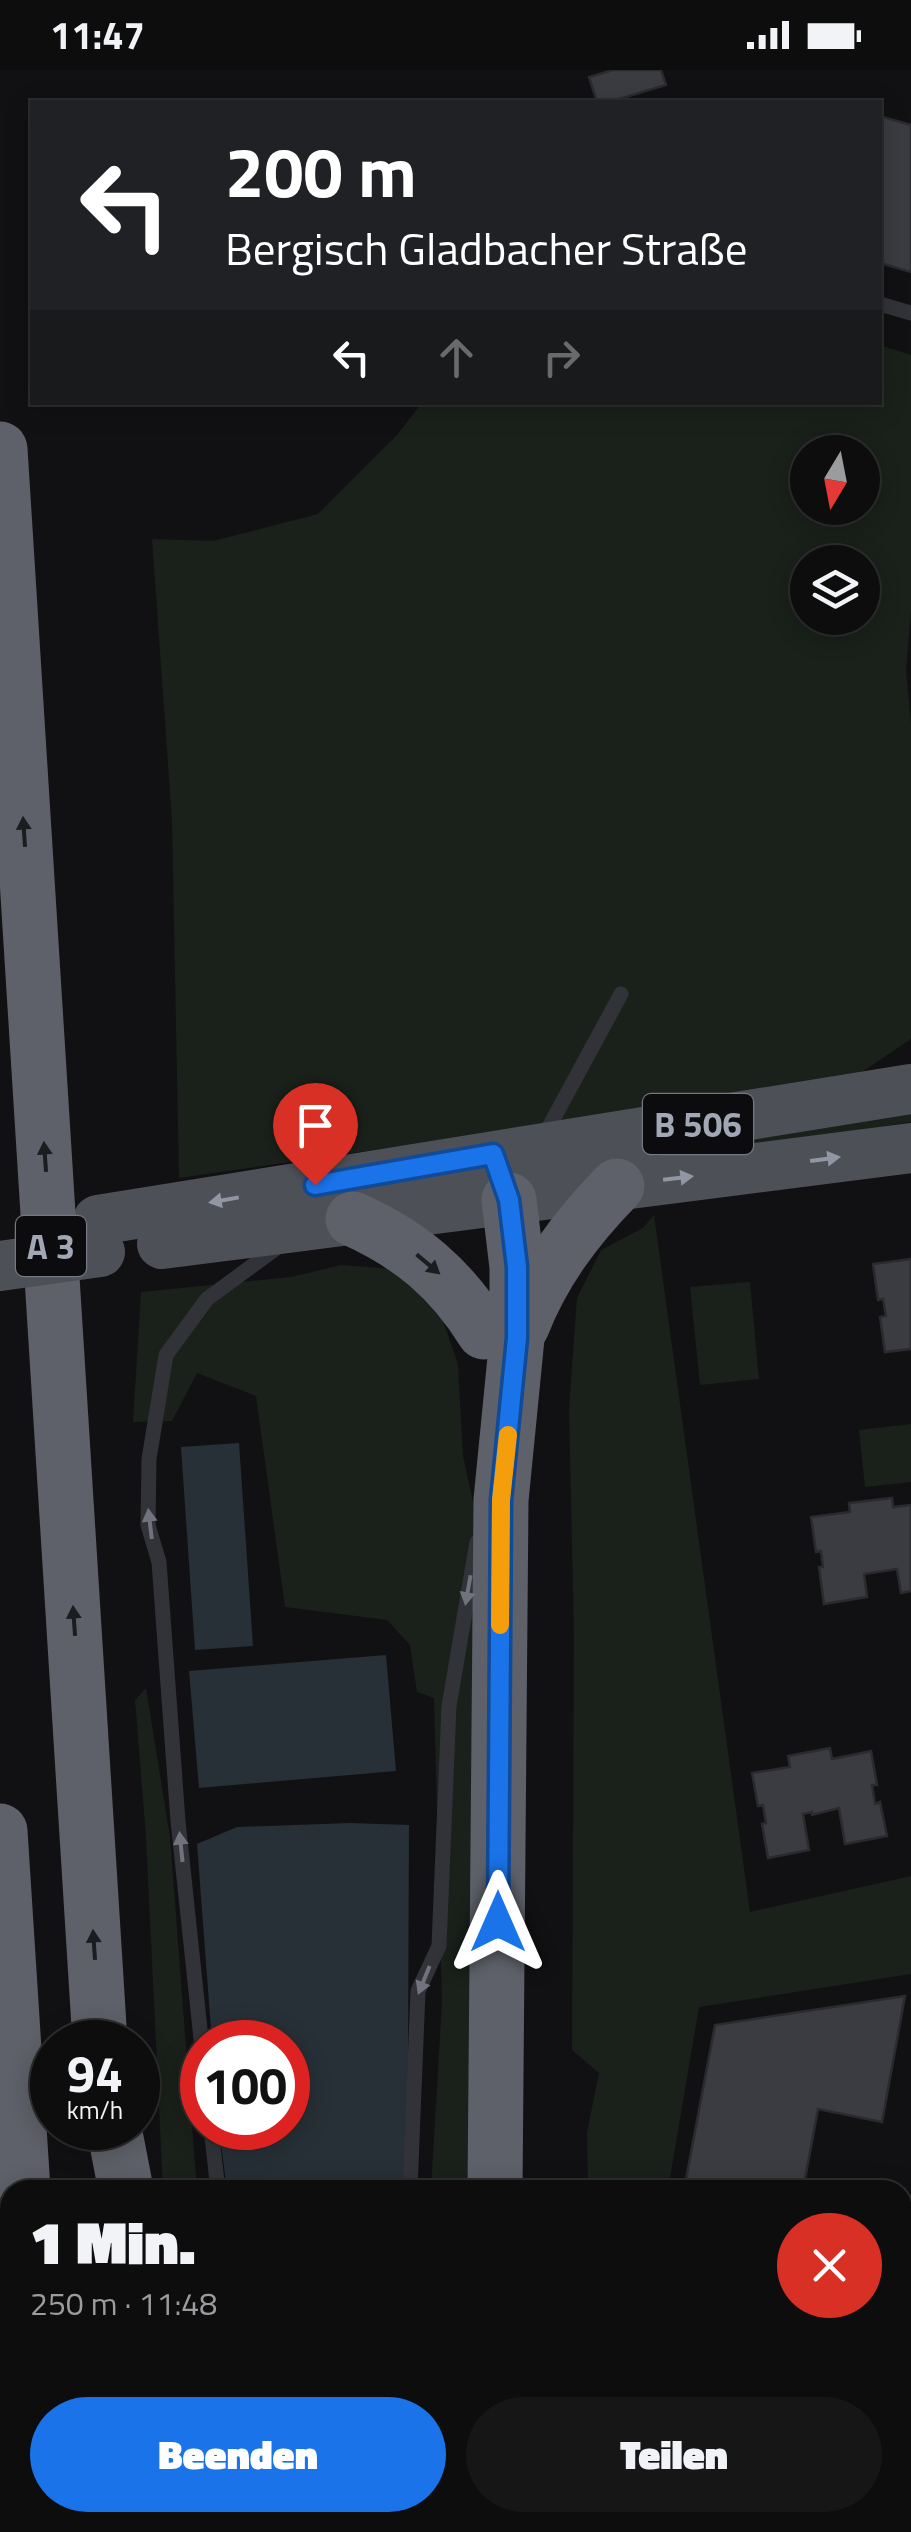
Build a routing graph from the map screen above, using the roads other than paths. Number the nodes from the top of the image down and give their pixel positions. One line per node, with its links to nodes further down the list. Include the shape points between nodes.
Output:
1 (882, 305): 2 (lane)
2 (911, 314)
3 (0, 450): 17 (highway, A 3, one-way to 3)
4 (620, 994): 7 (lane, via 567,1098)
5 (911, 1089): 7 (main road, B 506)
6 (911, 1148): 8 (main road, B 506, one-way to 6)
7 (505, 1176): 8 (main road, B 506); 9 (main road, B 506); 11 (main road, B 506, one-way to 11); 13 (highway, via 517,1267)
8 (617, 1186): 13 (highway)
9 (330, 1222): 11 (main road, B 506); 13 (highway, one-way to 13, via 388,1236 421,1257); 18 (lane, one-way to 9, via 158,1562 148,1525 149,1458 166,1355 207,1299)
10 (0, 1234): 11 (main road, B 506)
11 (99, 1236): 12 (main road, B 506, bridge)
12 (0, 1266)
13 (501, 1335): 14 (highway)
14 (501, 1500): 26 (lane, one-way to 26, via 476,1545 449,1706 439,1946 418,1991); 27 (highway)
15 (0, 1831): 16 (highway)
16 (0, 1842): 22 (highway)
17 (99, 2020)
18 (199, 2020)
19 (107, 2150): 23 (highway)
20 (118, 2150): 24 (highway)
21 (213, 2150): 25 (lane)
22 (22, 2180)
23 (109, 2180)
24 (124, 2180)
25 (217, 2180)
26 (410, 2180)
27 (496, 2180)

